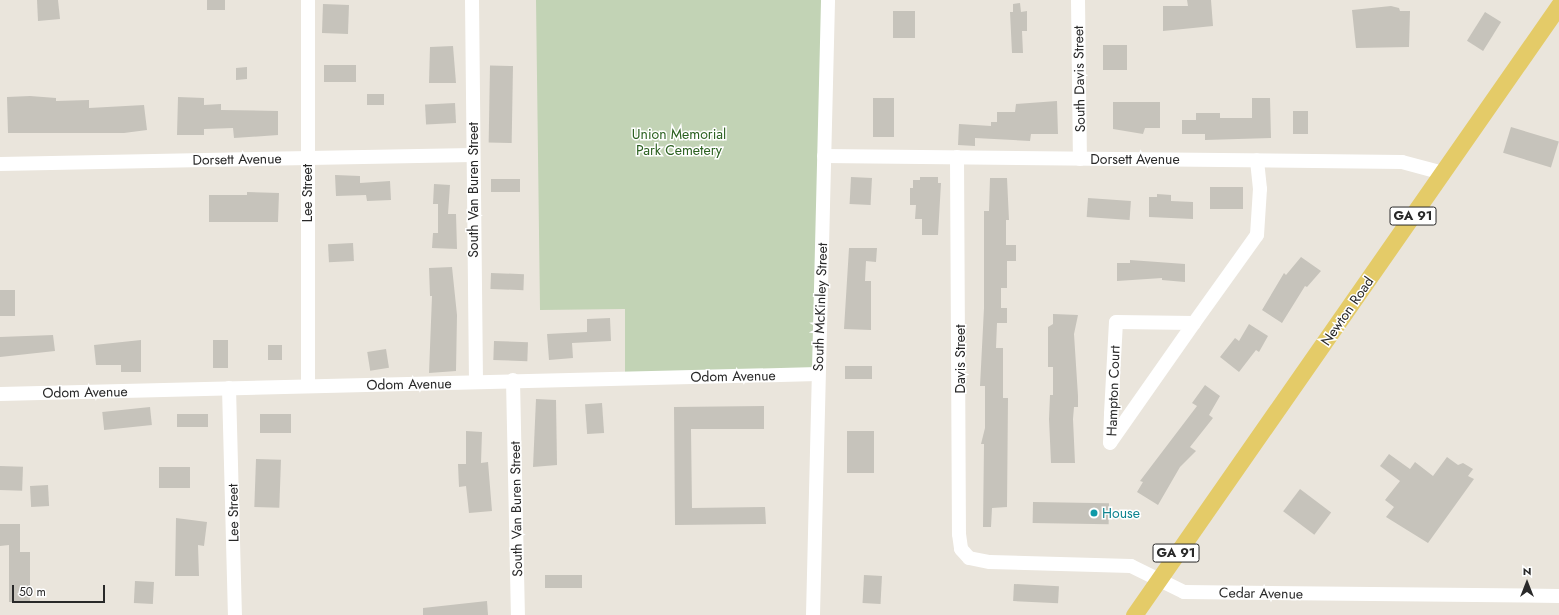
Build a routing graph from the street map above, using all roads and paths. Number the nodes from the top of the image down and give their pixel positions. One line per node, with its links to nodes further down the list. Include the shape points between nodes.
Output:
1 (308, 0): 9 (street, Lee Street)
2 (472, 0): 6 (street, South Van Buren Street)
3 (828, 0): 7 (street, South McKinley Street)
4 (1078, 0): 10 (street, South Davis Street)
5 (1559, 5): 13 (main road, Newton Road / GA 91)
6 (473, 155): 9 (street, Dorsett Avenue); 17 (street, South Van Buren Street)
7 (824, 156): 8 (street, Dorsett Avenue); 15 (street, South McKinley Street)
8 (957, 157): 10 (street, Dorsett Avenue); 21 (street, Davis Street, via 959,534 961,549)
9 (307, 159): 12 (street, Dorsett Avenue); 18 (street, Lee Street)
10 (1080, 159): 11 (street, Dorsett Avenue)
11 (1257, 160): 13 (street, Dorsett Avenue, via 1402,162); 14 (street, Hampton Court, via 1260,189 1257,234)
12 (0, 164)
13 (1444, 173): 22 (main road, Newton Road / GA 91)
14 (1194, 323): 14 (street, Hampton Court, via 1130,414 1110,443 1116,322)
15 (818, 374): 16 (street, Odom Avenue); 26 (street, South McKinley Street)
16 (513, 380): 17 (street, Odom Avenue); 25 (street, South Van Buren Street)
17 (476, 381): 18 (street, Odom Avenue)
18 (308, 386): 19 (street, Odom Avenue)
19 (229, 388): 20 (street, Odom Avenue); 24 (street, Lee Street)
20 (0, 394)
21 (969, 558): 22 (street, Cedar Avenue, via 990,562 1131,566)
22 (1157, 579): 23 (street, Cedar Avenue, via 1184,592); 27 (main road, Newton Road / GA 91)
23 (1559, 596)
24 (235, 615)
25 (518, 615)
26 (813, 615)
27 (1134, 615)

